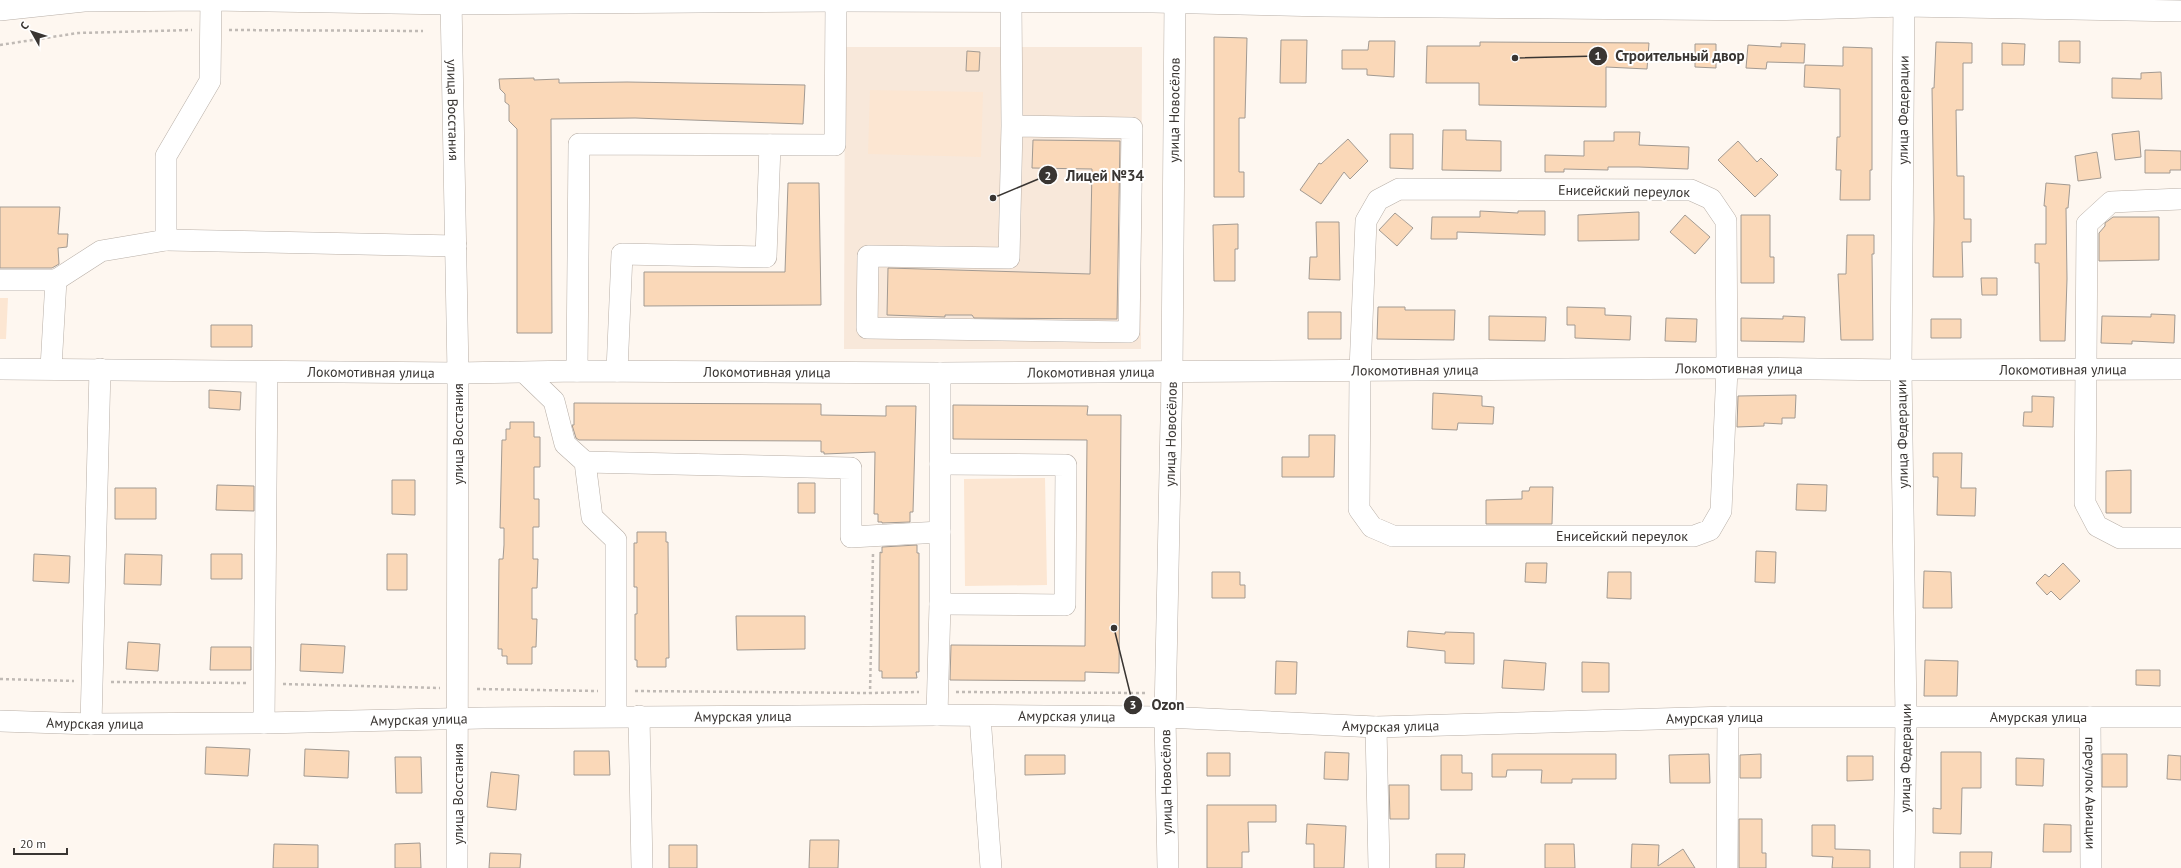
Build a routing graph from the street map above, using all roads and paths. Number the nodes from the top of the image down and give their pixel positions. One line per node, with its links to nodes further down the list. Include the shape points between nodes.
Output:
1 (211, 0): 5 (street); 11 (street, via 84,1); 16 (street, via 210,81 166,156)
2 (836, 1): 3 (street); 5 (street); 14 (street, via 835,145)
3 (953, 1): 6 (street)
4 (1175, 1): 6 (street); 7 (street); 30 (street, улица Новосёлов)
5 (451, 2): 17 (street, улица Восстания)
6 (1011, 2): 13 (street)
7 (1326, 3): 10 (street)
8 (1904, 3): 9 (street); 10 (street); 26 (street, улица Федерации)
9 (2051, 4): 12 (street)
10 (1768, 5)
11 (0, 10)
12 (2181, 11)
13 (1012, 126): 13 (street, via 1009,258 868,256 867,328 1129,332 1132,128)
14 (770, 145): 27 (street, via 579,144); 28 (street, via 766,257 622,254)
15 (2181, 199): 24 (street, via 2111,202 2087,224)
16 (166, 240): 17 (street); 19 (street, via 101,251)
17 (456, 246): 32 (street, улица Восстания)
18 (0, 280): 19 (street)
19 (56, 280): 20 (street)
20 (51, 368): 22 (street, Локомотивная улица); 23 (street, Локомотивная улица)
21 (1727, 368): 26 (street, Локомотивная улица); 31 (street, Локомотивная улица); 31 (street, Енисейский переулок, via 1721,511 1710,530 1694,536 1393,536 1372,527 1359,509); 31 (street, Енисейский переулок, via 1726,221 1711,199 1691,190 1400,188 1378,200 1366,222)
22 (0, 369)
23 (100, 369): 29 (street, Локомотивная улица); 42 (street)
24 (2087, 369): 25 (street, Локомотивная улица); 26 (street, Локомотивная улица); 39 (street, via 2085,502 2097,526 2120,538)
25 (2181, 369)
26 (1901, 370): 55 (street, улица Федерации)
27 (577, 371): 28 (street, Локомотивная улица); 33 (street, Локомотивная улица)
28 (616, 371): 34 (street, Локомотивная улица)
29 (267, 372): 32 (street, Локомотивная улица); 43 (street)
30 (1172, 372): 31 (street, Локомотивная улица); 34 (street, Локомотивная улица); 48 (street, улица Новосёлов)
31 (1360, 372)
32 (458, 373): 33 (street, Локомотивная улица); 44 (street, улица Восстания)
33 (525, 373): 35 (street, via 554,401 565,444)
34 (940, 373): 36 (street)
35 (585, 462): 38 (street, via 851,468 851,537); 45 (street, via 592,517 616,540)
36 (940, 464): 37 (street); 40 (street, via 1066,465 1065,605)
37 (940, 532): 38 (street); 40 (street)
38 (873, 536): 47 (path)
39 (2181, 538)
40 (940, 604): 46 (street)
41 (0, 679): 42 (path)
42 (92, 681): 43 (path); 61 (street)
43 (264, 683): 44 (path); 60 (street)
44 (458, 688): 45 (path); 58 (street, улица Восстания)
45 (616, 691): 47 (path); 50 (street)
46 (938, 692): 47 (path); 48 (path); 49 (street)
47 (870, 693)
48 (1166, 693): 53 (street, улица Новосёлов)
49 (937, 715): 51 (street, Амурская улица); 52 (street, Амурская улица)
50 (616, 716): 51 (street, Амурская улица); 58 (street, Амурская улица)
51 (639, 716): 64 (street)
52 (980, 716): 53 (street, Амурская улица); 65 (street)
53 (1165, 717): 62 (street, Амурская улица); 66 (street, улица Новосёлов)
54 (1728, 717): 55 (street, Амурская улица); 62 (street, Амурская улица); 68 (street)
55 (1906, 717): 56 (street, Амурская улица); 69 (street, улица Федерации)
56 (2090, 717): 57 (street, Амурская улица); 70 (street, переулок Авиации)
57 (2181, 717)
58 (458, 718): 60 (street, Амурская улица); 63 (street, улица Восстания)
59 (0, 722): 61 (street, Амурская улица)
60 (264, 723): 61 (street, Амурская улица)
61 (91, 724)
62 (1376, 727): 67 (street)
63 (457, 868)
64 (642, 868)
65 (991, 868)
66 (1168, 868)
67 (1379, 868)
68 (1727, 868)
69 (1904, 868)
70 (2091, 868)

